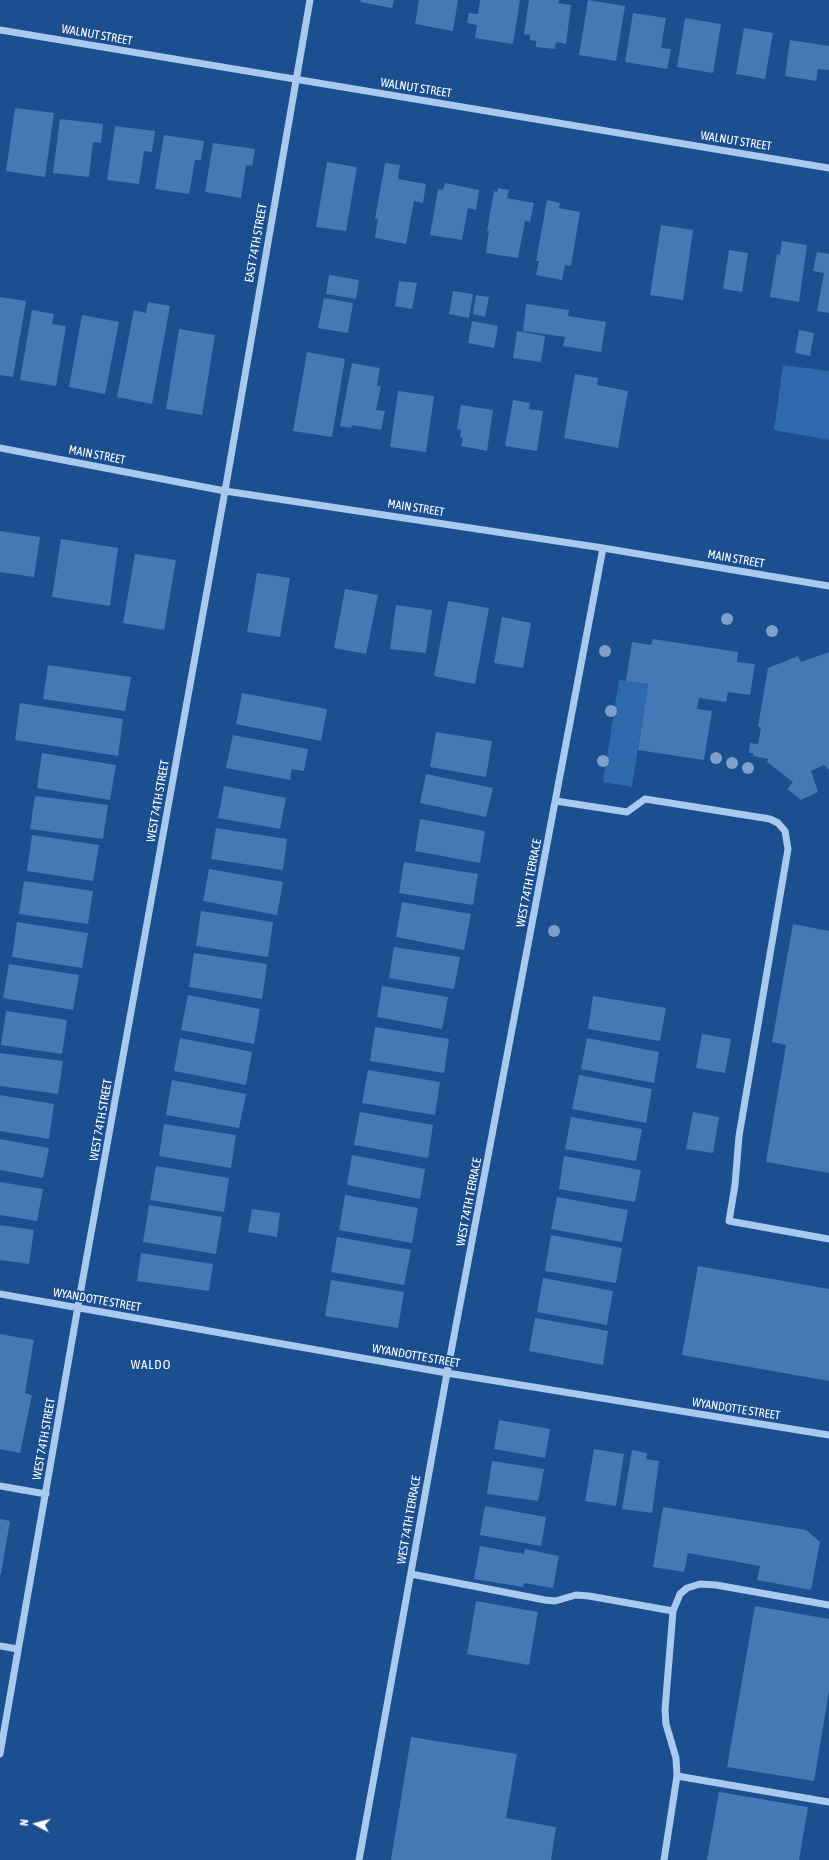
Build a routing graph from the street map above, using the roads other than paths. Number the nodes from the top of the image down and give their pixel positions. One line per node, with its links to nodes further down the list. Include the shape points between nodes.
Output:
1 (310, 0): 3 (street, EAST 74TH STREET)
2 (0, 30): 3 (street, WALNUT STREET)
3 (296, 79): 4 (street, WALNUT STREET); 6 (street, EAST 74TH STREET)
4 (829, 168)
5 (0, 448): 6 (street, MAIN STREET)
6 (226, 491): 7 (street, MAIN STREET); 12 (street, WEST 74TH STREET)
7 (603, 548): 8 (street, MAIN STREET); 9 (street, WEST 74TH TERRACE)
8 (829, 586)
9 (556, 801): 10 (street, via 627,812 645,799 770,819 785,831 788,848 739,1136 729,1222); 13 (street, WEST 74TH TERRACE)
10 (829, 1239)
11 (0, 1294): 12 (street, WYANDOTTE STREET)
12 (78, 1308): 13 (street, WYANDOTTE STREET); 16 (street, WEST 74TH STREET)
13 (447, 1373): 14 (street, WYANDOTTE STREET); 17 (street, WEST 74TH TERRACE)
14 (829, 1435)
15 (0, 1486): 16 (street)
16 (46, 1494): 21 (street, WEST 74TH STREET)
17 (411, 1574): 19 (street, via 545,1600 589,1596); 25 (street, WEST 74TH TERRACE)
18 (829, 1605): 19 (street, via 700,1584 687,1588 680,1594)
19 (673, 1611): 23 (street, via 665,1710 666,1724 676,1758)
20 (0, 1646): 21 (street)
21 (18, 1649): 22 (street, WEST 74TH STREET)
22 (0, 1754)
23 (677, 1776): 24 (street); 26 (street)
24 (829, 1802)
25 (359, 1860)
26 (664, 1860)

